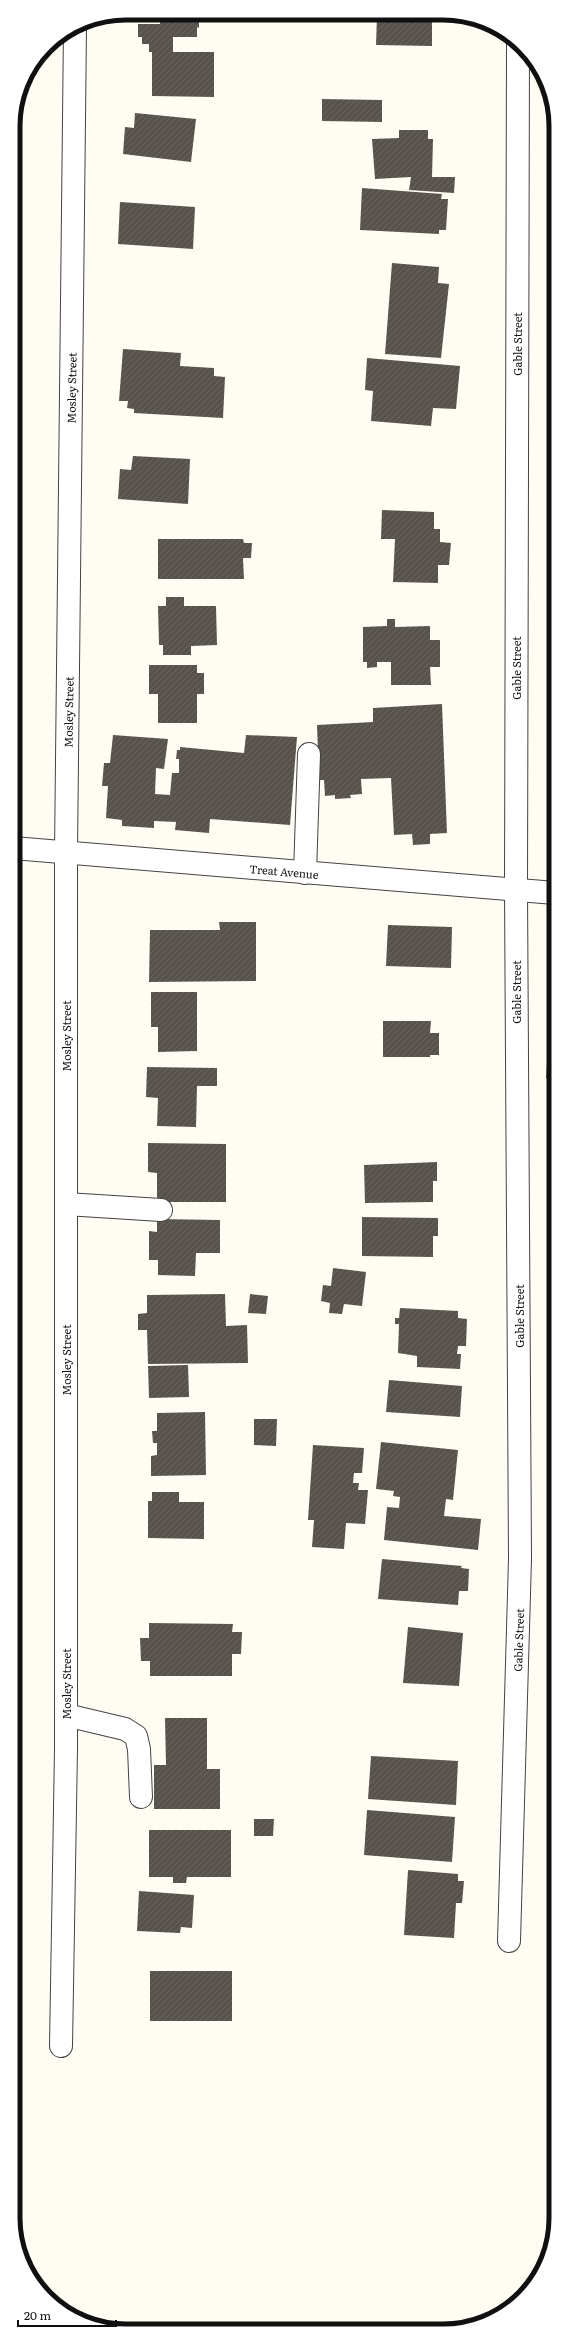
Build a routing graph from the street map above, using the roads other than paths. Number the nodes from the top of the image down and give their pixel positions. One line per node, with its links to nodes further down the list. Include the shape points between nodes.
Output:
1 (75, 33): 5 (street, Mosley Street)
2 (518, 51): 7 (street, Gable Street)
3 (309, 754): 6 (street)
4 (20, 848): 5 (street, Treat Avenue)
5 (66, 852): 6 (street, Treat Avenue); 9 (street, Mosley Street)
6 (305, 872): 7 (street, Treat Avenue)
7 (516, 890): 8 (street, Treat Avenue); 13 (street, Gable Street, via 520,1559)
8 (549, 893)
9 (66, 1204): 10 (street); 11 (street, Mosley Street)
10 (161, 1210)
11 (66, 1715): 12 (street, via 125,1729 136,1736); 14 (street, Mosley Street)
12 (141, 1797)
13 (509, 1942)
14 (61, 2046)

